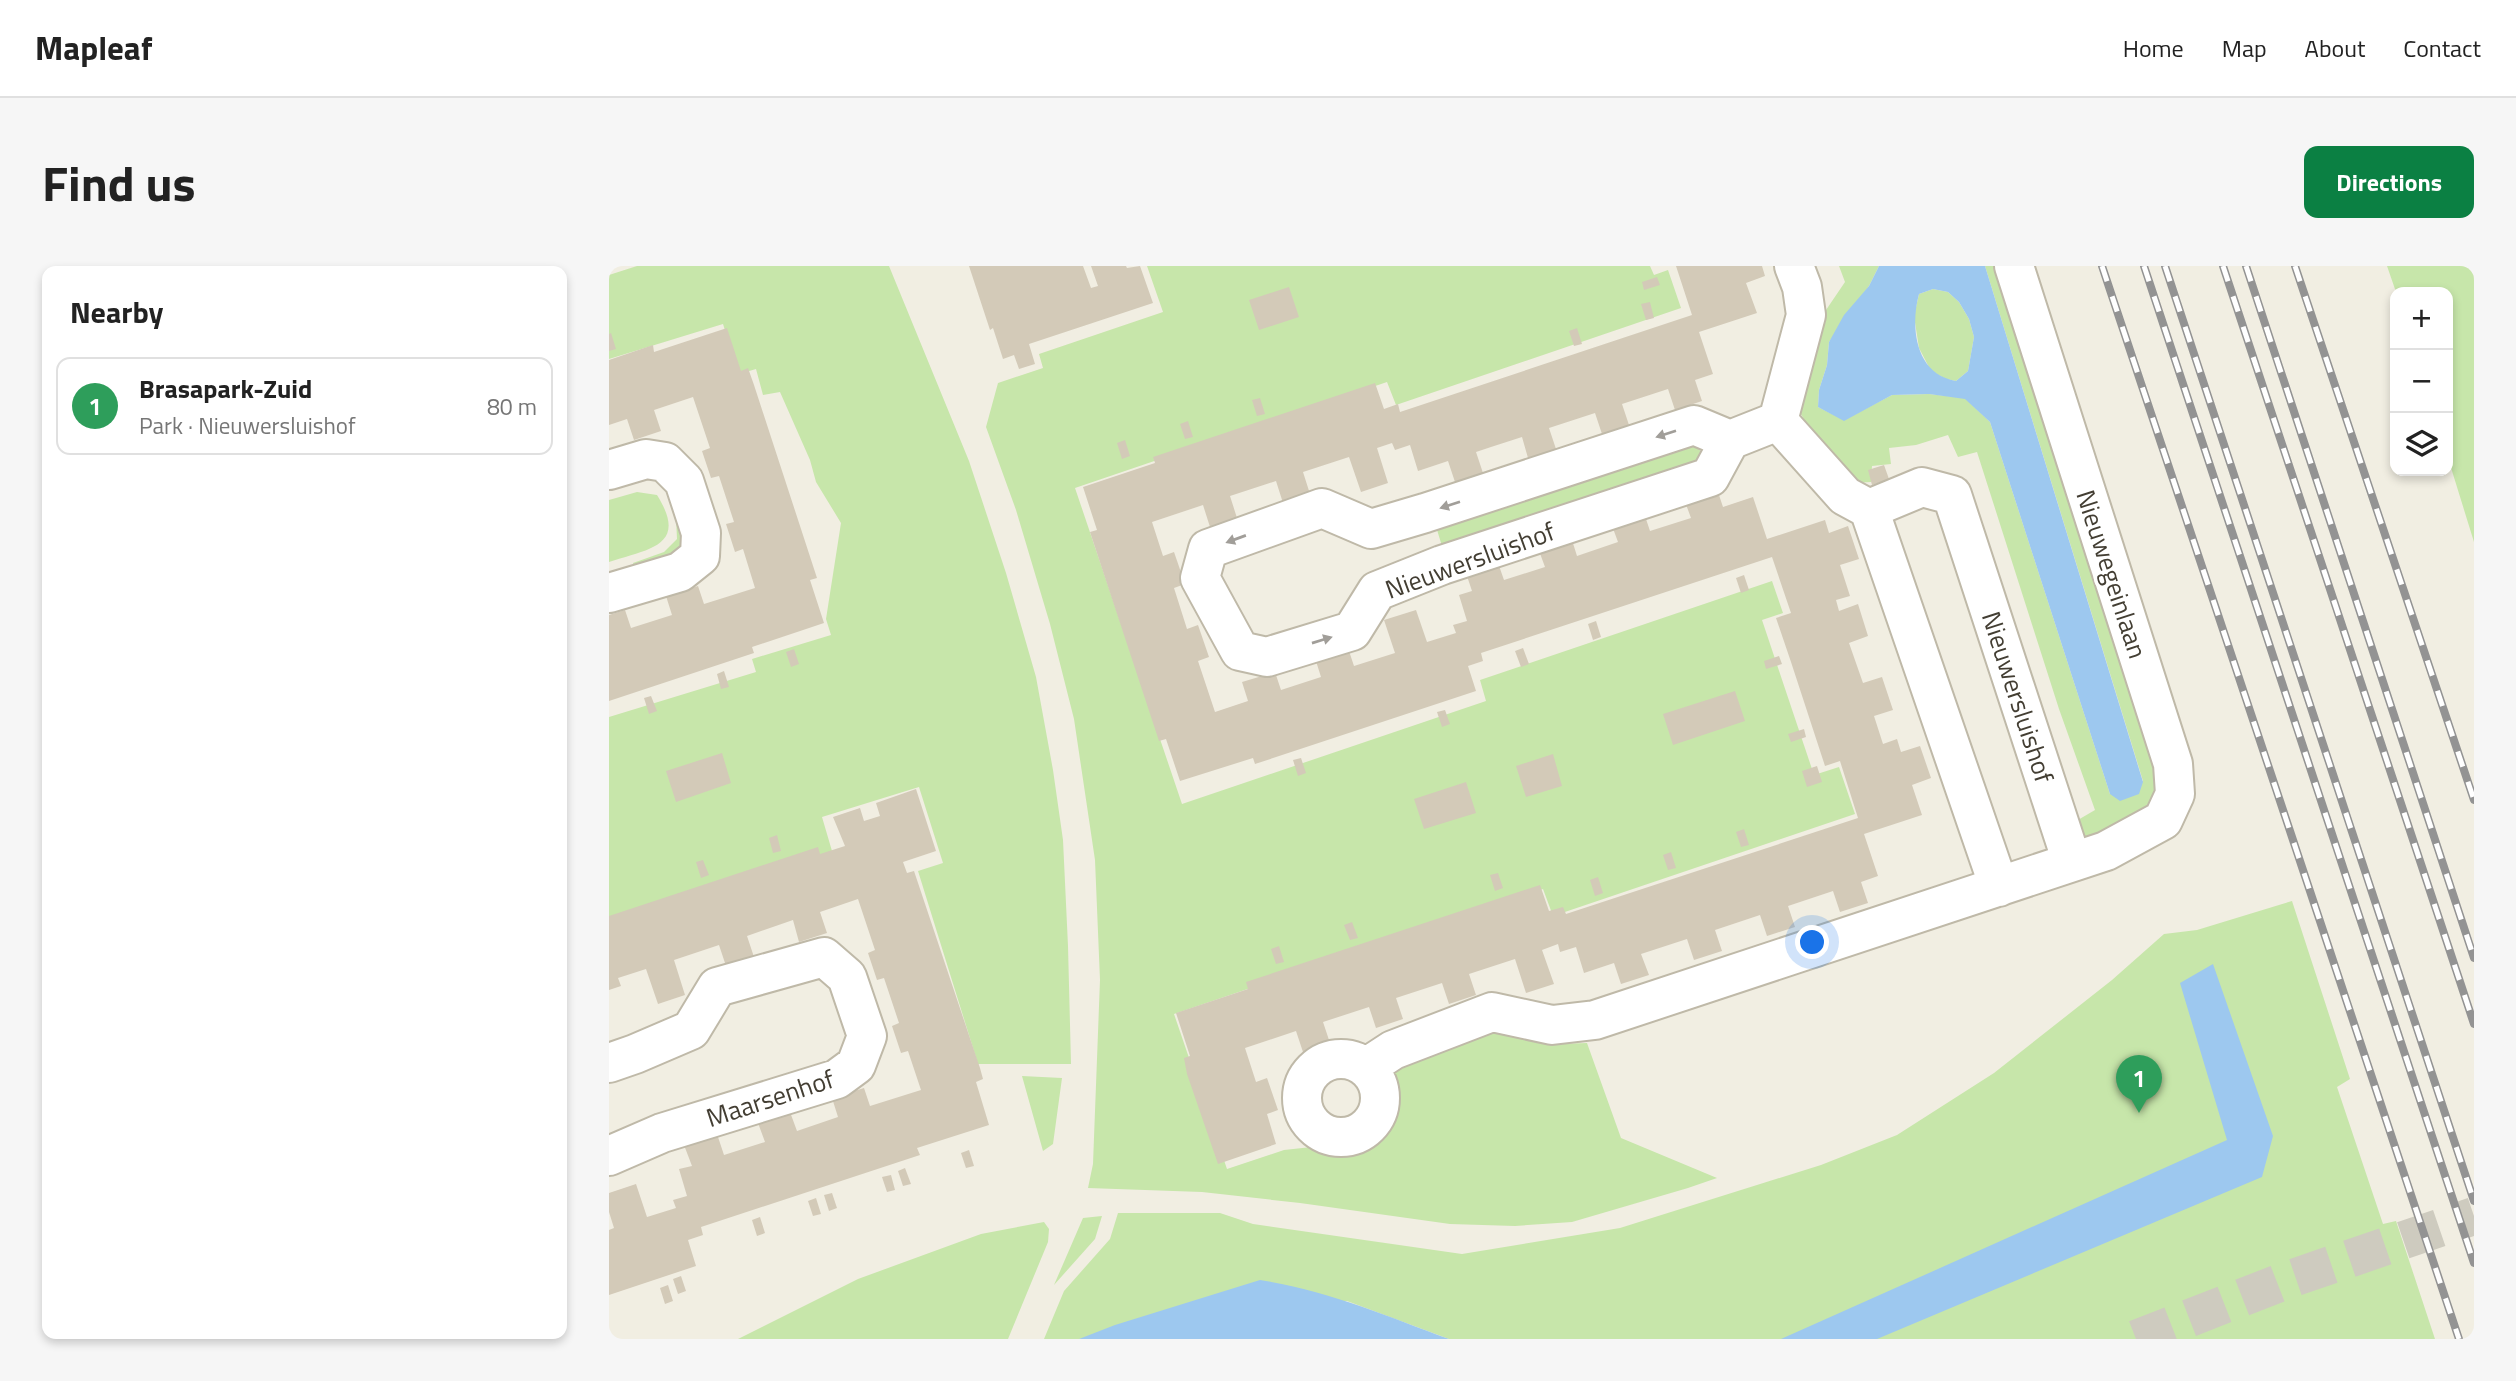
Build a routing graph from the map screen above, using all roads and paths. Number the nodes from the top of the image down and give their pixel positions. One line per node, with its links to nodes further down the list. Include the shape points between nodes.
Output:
1 (1794, 266): 3 (street, via 1806,314)
2 (2014, 266): 8 (street, Nieuwegeinlaan, via 2173,764 2175,794 2163,820)
3 (1778, 421): 4 (street); 6 (street, via 1845,496)
4 (1730, 440): 4 (street, Nieuwersluishof, one-way to 4, via 1694,425 1371,529 1322,508 1208,550 1201,578 1240,651 1267,657 1352,631 1377,591 1442,565 1710,477)
5 (609, 470): 7 (street, via 646,459 665,462 684,481 701,533 700,556 680,572)
6 (1869, 509): 8 (street, Nieuwersluishof, via 1922,487 1952,495); 9 (street)
7 (609, 593)
8 (2089, 857): 9 (street)
9 (1999, 887): 11 (street, via 1595,1020 1552,1025 1492,1012 1393,1050)
10 (609, 1063): 12 (street, Maarsenhof, via 691,1030 717,988 824,957 847,977 867,1036 856,1065 837,1079 663,1133)
11 (1367, 1067)
12 (609, 1156)

